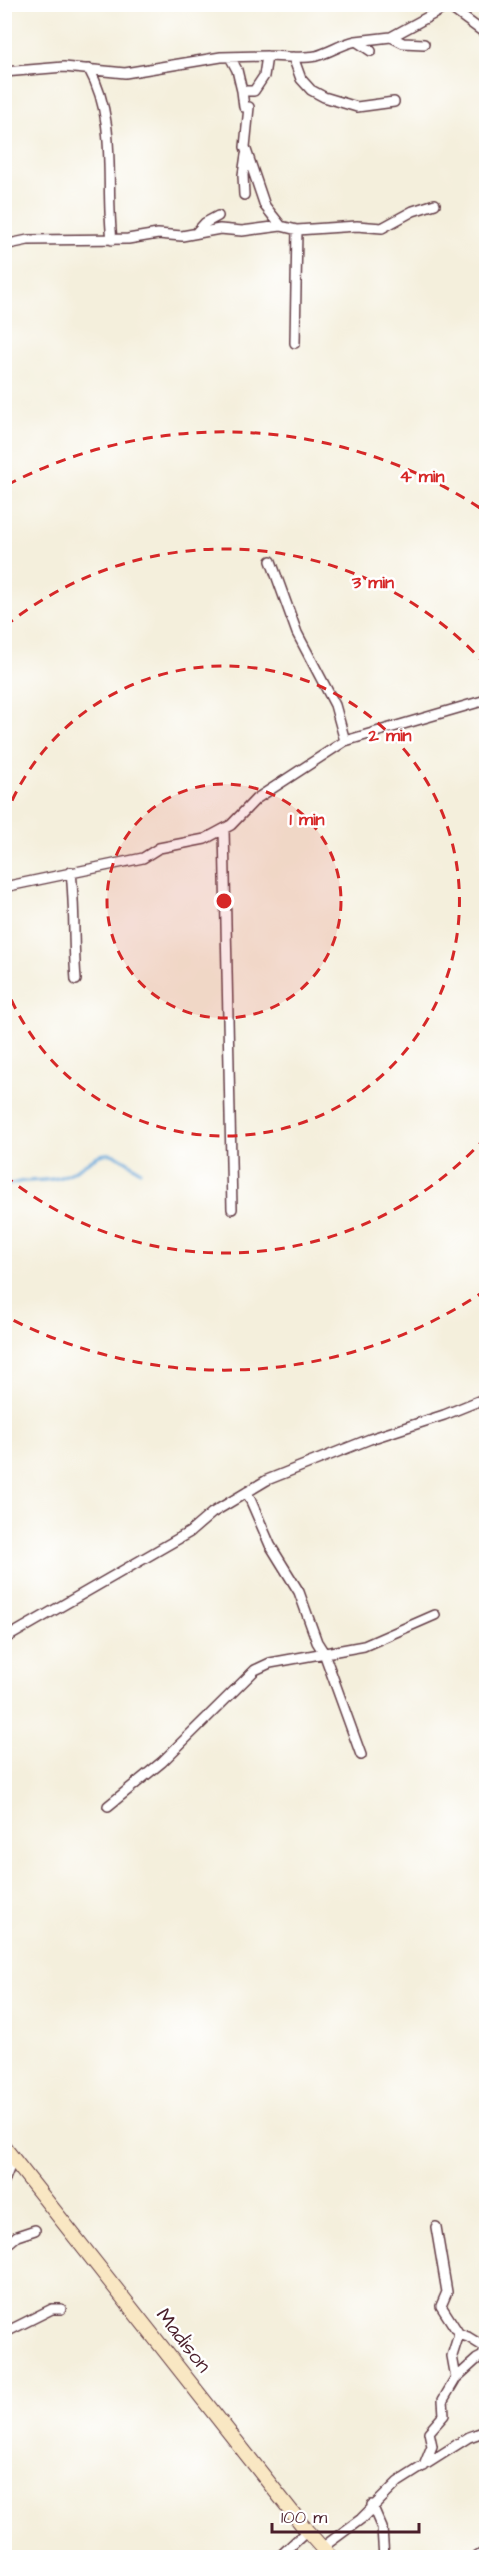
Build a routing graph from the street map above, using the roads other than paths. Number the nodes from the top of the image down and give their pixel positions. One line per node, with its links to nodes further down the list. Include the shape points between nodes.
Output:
1 (448, 5): 2 (street); 3 (street)
2 (486, 34)
3 (391, 38): 4 (street); 5 (street)
4 (356, 41): 6 (street); 9 (street, via 314,56)
5 (424, 44)
6 (371, 51)
7 (267, 56): 8 (street); 9 (street); 12 (street, via 260,85)
8 (230, 57): 10 (street, via 125,73); 12 (street)
9 (293, 57): 13 (street, via 301,79 324,97 357,106)
10 (89, 69): 11 (street); 21 (street, via 98,85 107,132)
11 (4, 72)
12 (242, 91): 14 (street, via 244,107 249,107)
13 (394, 102)
14 (247, 153): 15 (street); 18 (street, via 266,206)
15 (244, 195)
16 (435, 204): 19 (street, via 382,228)
17 (218, 216): 20 (street)
18 (281, 226): 19 (street); 20 (street)
19 (297, 231): 23 (street)
20 (196, 233): 21 (street)
21 (112, 240): 22 (street, via 28,240)
22 (4, 245)
23 (295, 343)
24 (271, 561): 26 (street, via 297,633 334,705)
25 (486, 700): 26 (street)
26 (345, 741): 27 (street, via 256,798)
27 (224, 829): 28 (street, via 205,839 159,848 143,858); 31 (street)
28 (70, 872): 29 (street); 30 (street)
29 (4, 887)
30 (76, 980)
31 (232, 1209)
32 (486, 1398): 33 (street, via 349,1447)
33 (247, 1492): 35 (street, via 181,1537); 36 (street, via 270,1545 299,1592)
34 (435, 1615): 36 (street, via 364,1646)
35 (4, 1639)
36 (324, 1653): 37 (street); 38 (street, via 270,1663 255,1670 162,1762)
37 (361, 1755)
38 (108, 1806)
39 (4, 2148): 40 (street, Madison)
40 (14, 2159): 41 (street); 53 (street, Madison)
41 (4, 2181)
42 (436, 2227): 47 (street, via 447,2292 441,2306)
43 (35, 2230): 44 (street, via 17,2236)
44 (4, 2247)
45 (61, 2309): 46 (street, via 52,2309)
46 (4, 2333)
47 (459, 2334): 48 (street); 49 (street, via 452,2356)
48 (486, 2349): 49 (street)
49 (456, 2378): 51 (street, via 443,2400 444,2415 429,2432 432,2446)
50 (486, 2431): 51 (street, via 469,2437)
51 (423, 2466): 52 (street)
52 (372, 2505): 55 (street); 57 (street, via 382,2528)
53 (308, 2531): 55 (street, Madison); 56 (street)
54 (486, 2551): 58 (street)
55 (327, 2552)
56 (278, 2558)
57 (384, 2558)
58 (475, 2558)

